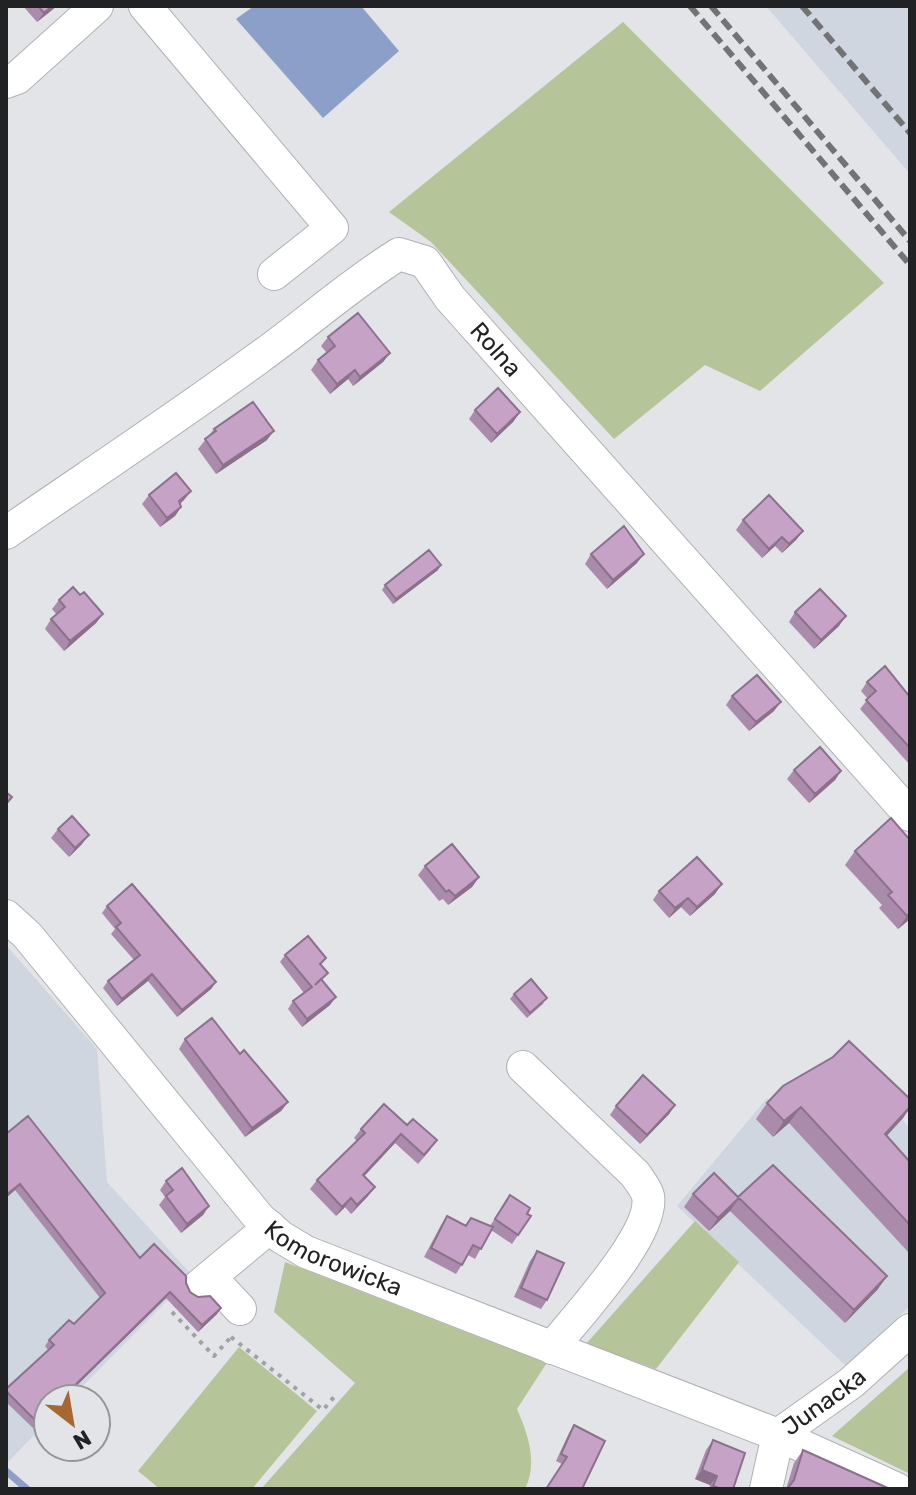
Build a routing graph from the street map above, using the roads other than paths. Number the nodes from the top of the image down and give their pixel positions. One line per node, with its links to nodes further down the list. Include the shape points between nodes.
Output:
1 (97, 6): 3 (street)
2 (145, 6): 4 (street, via 332,228)
3 (6, 82)
4 (274, 274)
5 (6, 533): 6 (street, Rolna, via 228,381 371,272 399,254 425,262 450,298)
6 (910, 815)
7 (6, 916): 9 (street, Komorowicka)
8 (523, 1067): 12 (street, via 635,1174 648,1194 647,1215 632,1247)
9 (270, 1227): 10 (street, via 205,1281); 12 (street, Komorowicka, via 306,1252)
10 (236, 1323)
11 (910, 1330): 13 (street, Junacka, via 851,1383)
12 (552, 1348): 13 (street, Komorowicka)
13 (778, 1435): 14 (street, Junacka); 15 (street, Komorowicka)
14 (766, 1489)
15 (897, 1489)

